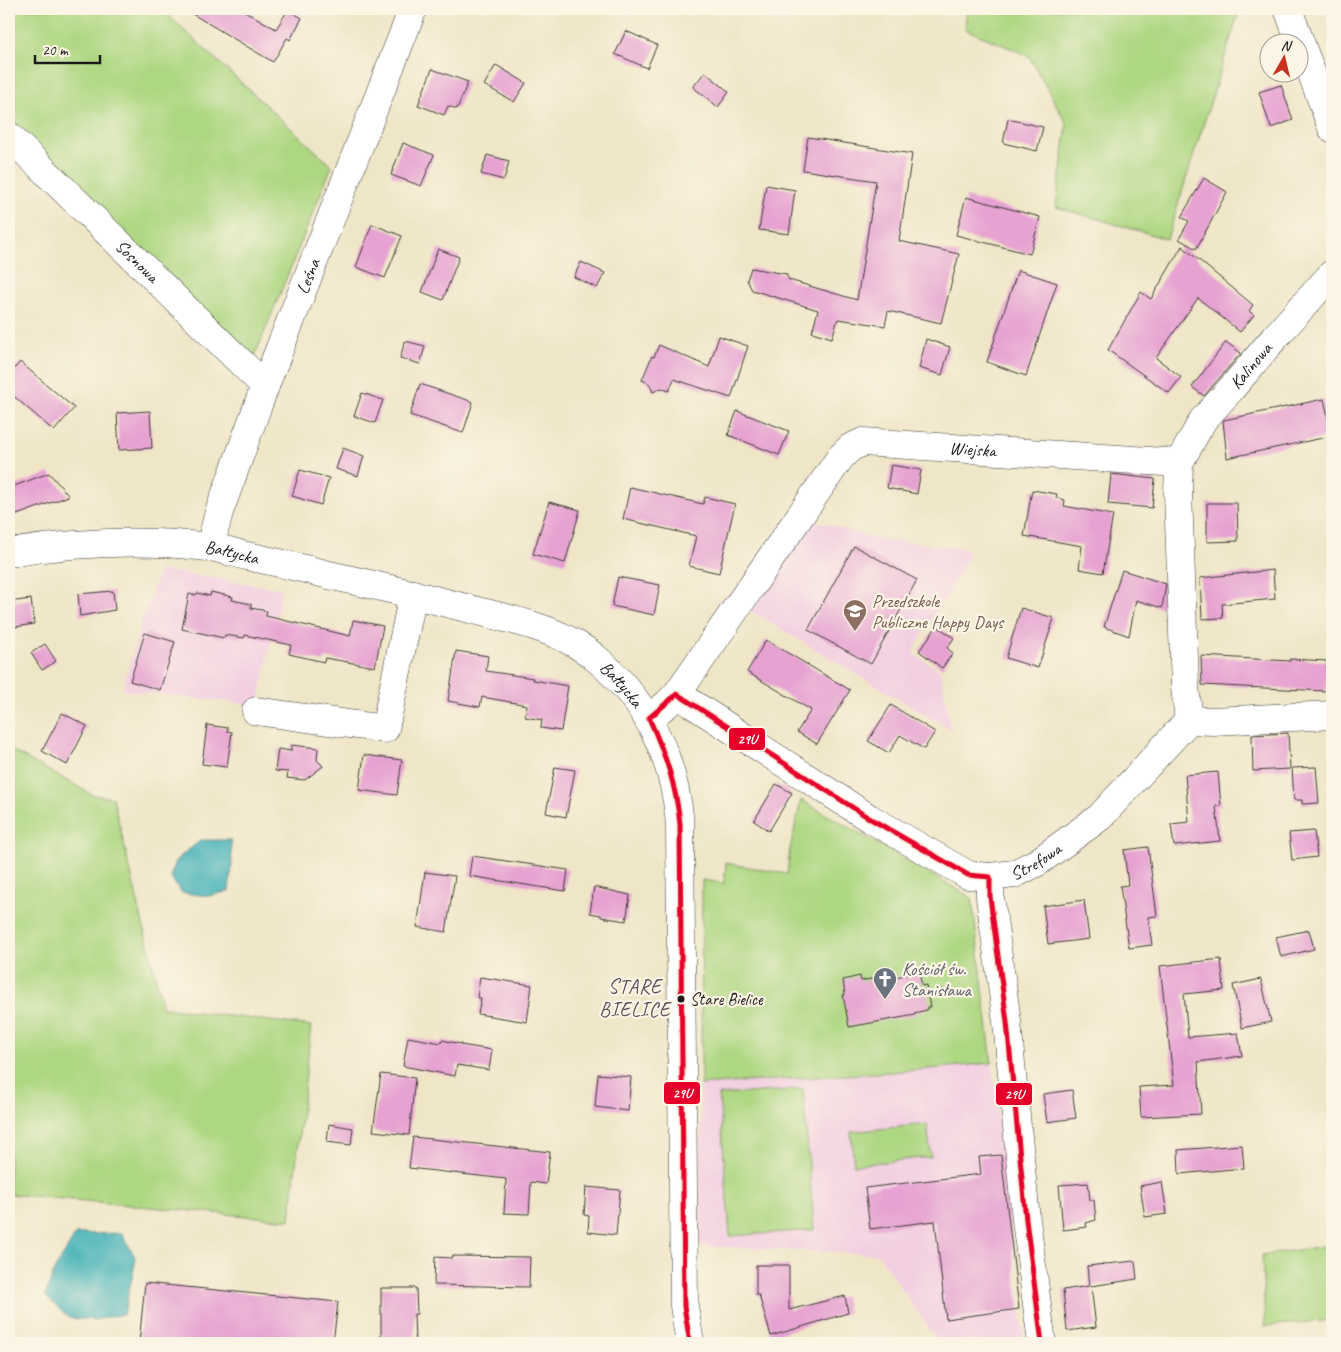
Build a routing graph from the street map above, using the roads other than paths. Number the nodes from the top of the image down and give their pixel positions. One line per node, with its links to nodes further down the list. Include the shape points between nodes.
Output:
1 (414, 9): 6 (street, Leśna)
2 (1288, 9): 3 (street)
3 (1332, 128)
4 (9, 136): 6 (street, Sosnowa)
5 (1332, 274): 7 (street, Kalinowa, via 1203,420)
6 (265, 386): 8 (street, Leśna)
7 (1178, 463): 11 (street, Wiejska, via 863,442 840,458); 15 (street, via 1185,687)
8 (210, 547): 9 (street, Bałtycka, via 111,542 56,545); 10 (street, Bałtycka)
9 (9, 553)
10 (413, 594): 12 (street, via 385,729); 14 (street, Bałtycka, via 564,636 598,659)
11 (677, 694): 14 (street, Wiejska); 16 (street, Strefowa, via 869,818 968,875)
12 (256, 711)
13 (1332, 715): 15 (street)
14 (649, 718): 17 (street, Bałtycka, via 664,751 677,796 680,824 684,1306)
15 (1189, 720): 16 (street, Strefowa, via 1100,817 1038,862 1014,874)
16 (990, 877): 18 (street)
17 (690, 1343)
18 (1042, 1343)

